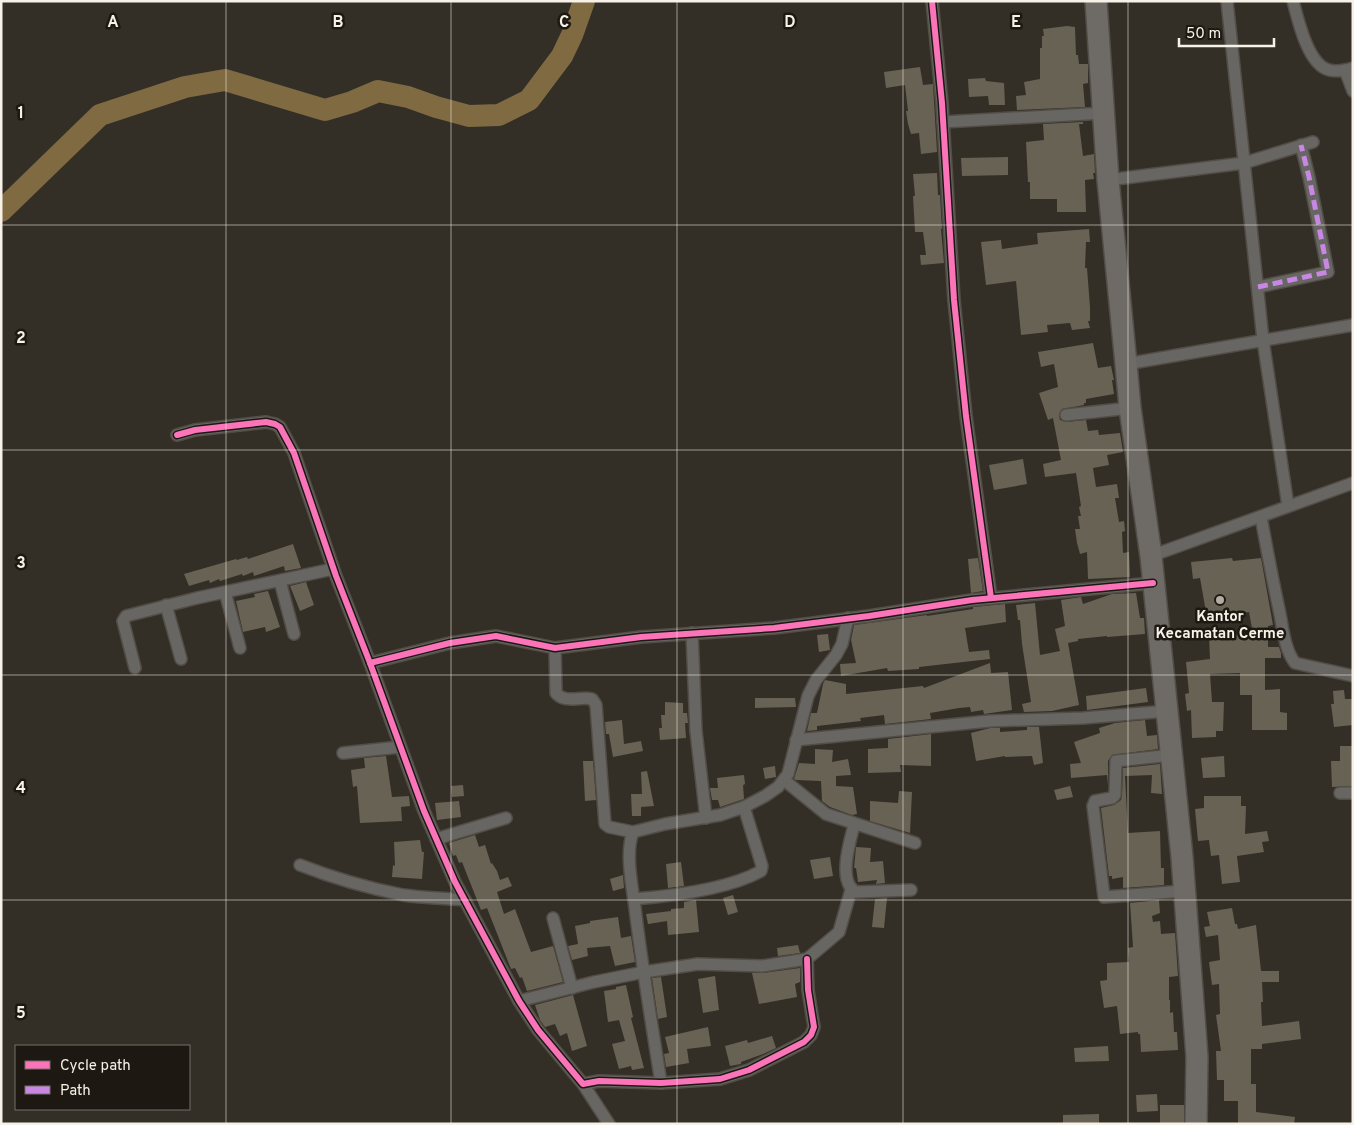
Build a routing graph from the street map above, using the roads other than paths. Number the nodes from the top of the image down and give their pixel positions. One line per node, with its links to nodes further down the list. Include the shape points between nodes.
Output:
1 (932, 1): 8 (street)
2 (1096, 1): 7 (highway)
3 (1227, 1): 11 (street)
4 (1293, 1): 5 (street, via 1302,34 1318,63 1330,71)
5 (1349, 69): 6 (street)
6 (1353, 91)
7 (1104, 113): 8 (street); 12 (highway)
8 (943, 122): 28 (street, via 954,300)
9 (1313, 142): 10 (street)
10 (1301, 145): 11 (street); 13 (street, via 1328,272)
11 (1244, 162): 12 (street); 13 (street)
12 (1108, 180): 16 (highway)
13 (1258, 287): 15 (street)
14 (1353, 325): 15 (street)
15 (1263, 340): 16 (street); 21 (street)
16 (1126, 364): 17 (highway)
17 (1130, 408): 18 (street); 23 (highway)
18 (1066, 415)
19 (177, 434): 24 (street, via 266,422 280,427 294,453)
20 (1353, 483): 21 (street)
21 (1288, 506): 22 (street)
22 (1261, 517): 23 (street); 38 (street, via 1278,607 1292,659 1295,663)
23 (1151, 556): 26 (highway)
24 (333, 569): 25 (street); 36 (street)
25 (280, 581): 27 (street); 32 (street)
26 (1153, 583): 28 (street); 39 (highway)
27 (224, 592): 29 (street); 33 (street)
28 (991, 598): 30 (street)
29 (166, 605): 35 (street); 37 (street, via 124,618)
30 (848, 618): 31 (street, via 774,628); 40 (street, via 842,644 808,696)
31 (692, 633): 34 (street); 49 (street, via 696,730)
32 (294, 634)
33 (240, 648)
34 (555, 648): 36 (street, via 496,636 450,643); 51 (street, via 556,694 564,699 586,697 596,705 605,824)
35 (181, 659)
36 (370, 663): 41 (street)
37 (135, 668)
38 (1353, 676)
39 (1168, 711): 40 (street, via 960,724); 43 (highway)
40 (796, 740): 44 (street)
41 (400, 747): 42 (street); 52 (street)
42 (343, 753)
43 (1172, 755): 57 (highway); 57 (street, via 1116,761 1115,795 1095,801 1093,806 1104,897)
44 (784, 780): 47 (street, via 765,796); 50 (street, via 826,814)
45 (1340, 792): 46 (street)
46 (1353, 794)
47 (744, 807): 49 (street); 58 (street, via 761,871 696,891)
48 (506, 818): 52 (street)
49 (706, 818): 51 (street)
50 (854, 825): 53 (street); 55 (street, via 846,867)
51 (633, 832): 58 (street, via 629,850)
52 (436, 839): 59 (street)
53 (915, 843)
54 (300, 865): 59 (street, via 405,895)
55 (851, 890): 56 (street); 61 (street, via 839,932)
56 (911, 890)
57 (1184, 891): 68 (highway, via 1197,1057)
58 (634, 898): 62 (street)
59 (465, 900): 64 (street)
60 (553, 918): 63 (street)
61 (807, 959): 62 (street, via 762,966 698,964); 66 (street, via 814,1027 804,1042 749,1070 720,1080)
62 (644, 972): 63 (street); 66 (street)
63 (572, 988): 64 (street)
64 (519, 1001): 65 (street, via 538,1030)
65 (583, 1084): 66 (street); 67 (street)
66 (661, 1084)
67 (609, 1124)
68 (1196, 1124)

